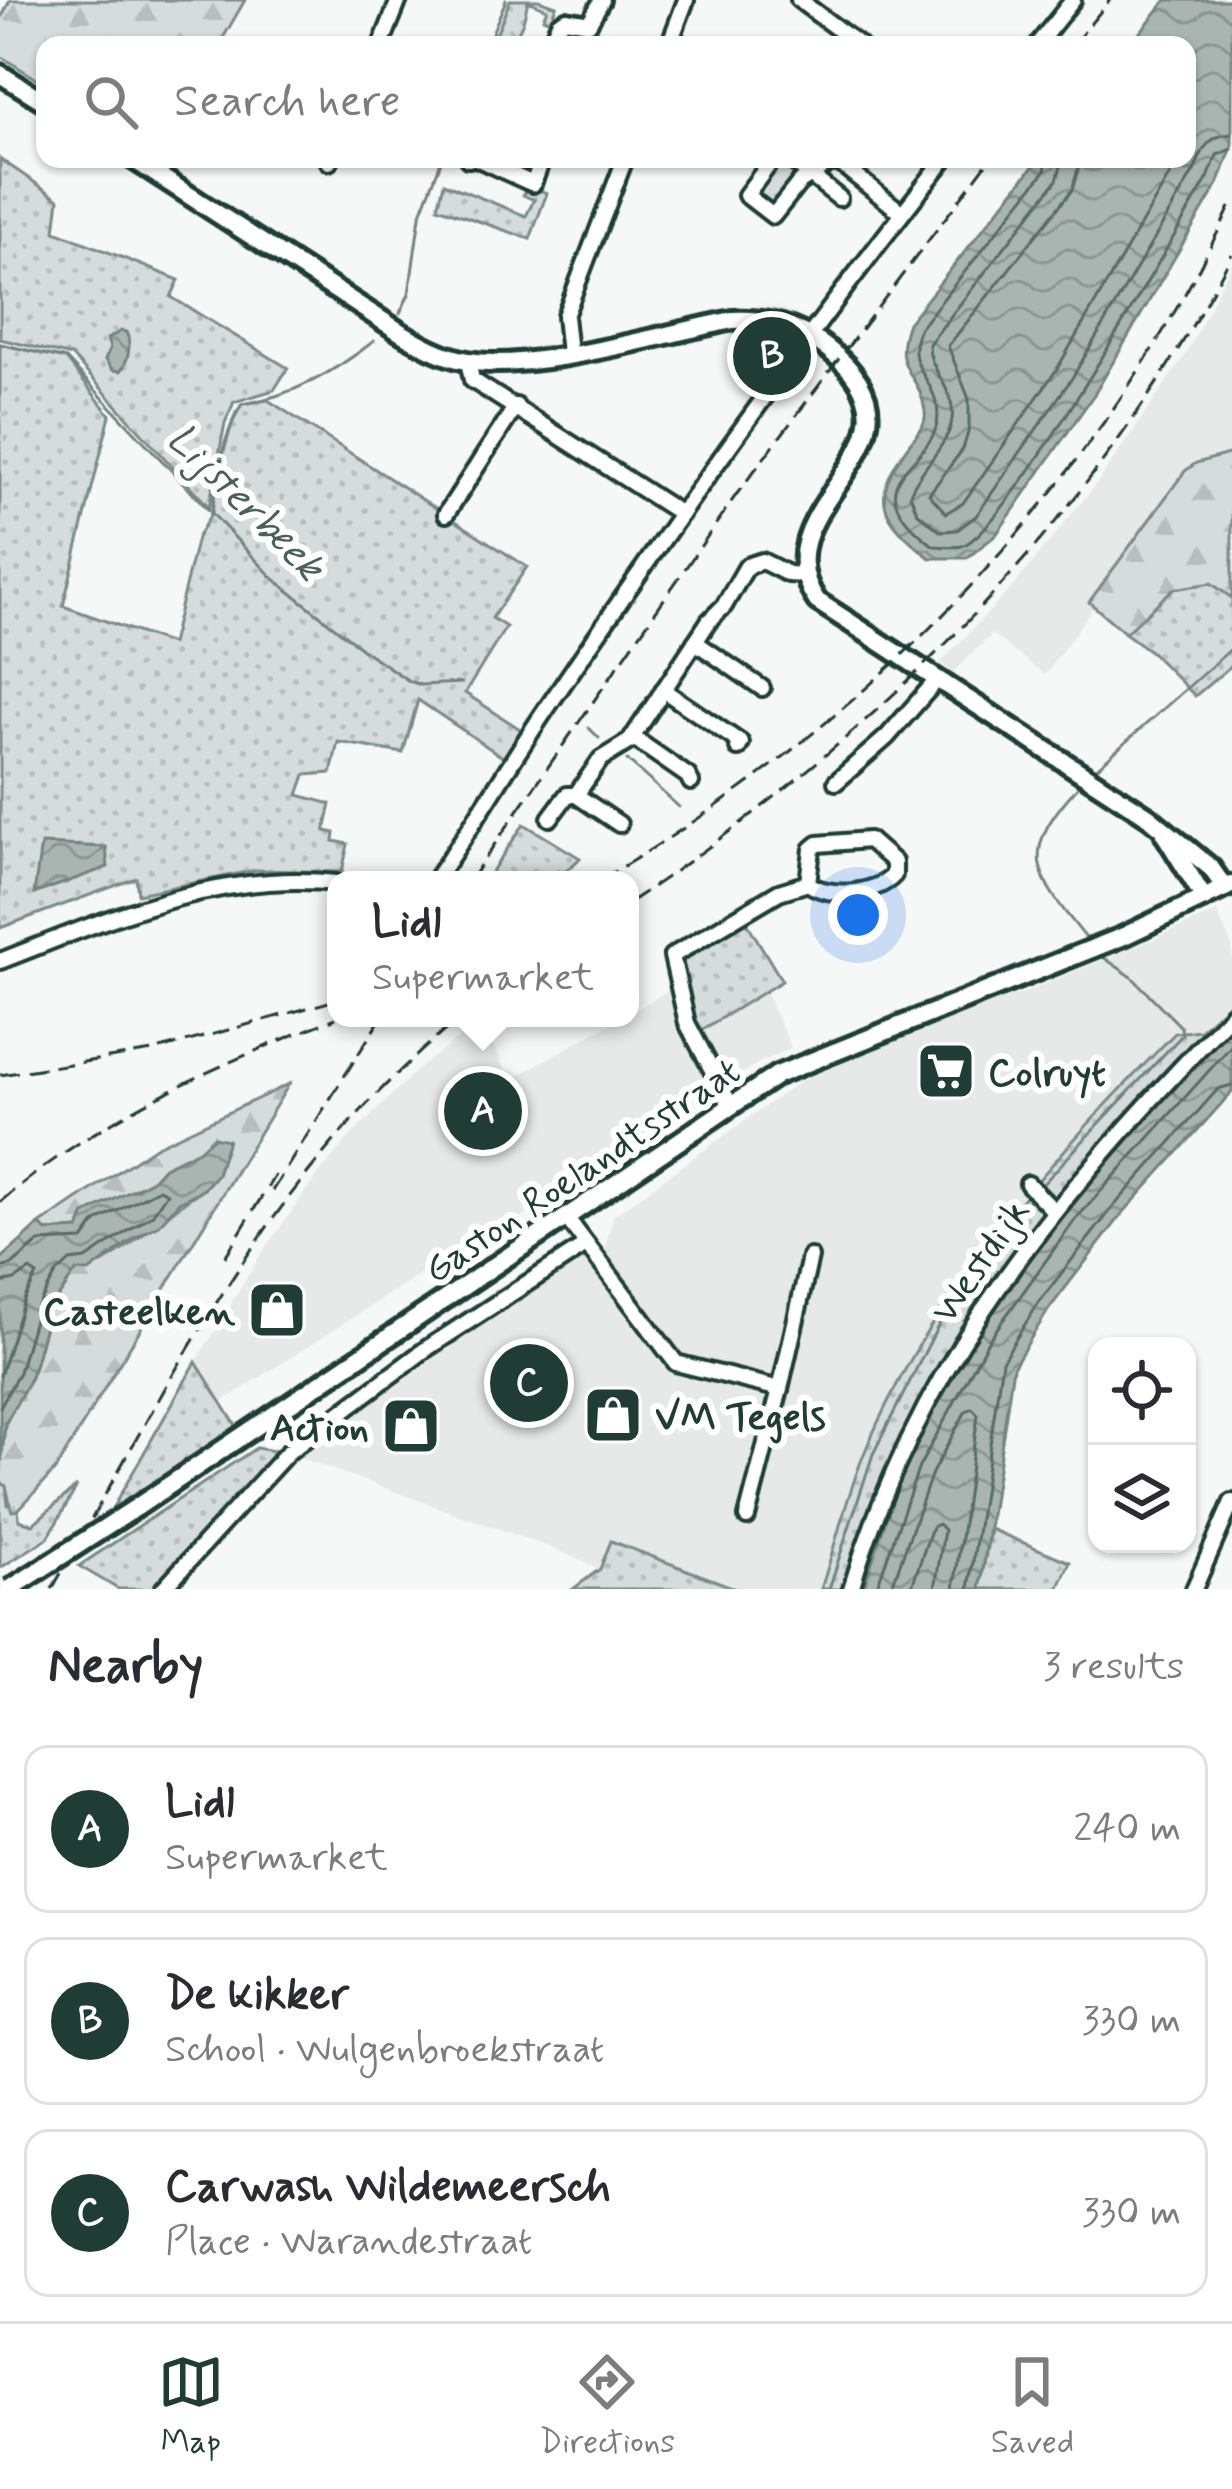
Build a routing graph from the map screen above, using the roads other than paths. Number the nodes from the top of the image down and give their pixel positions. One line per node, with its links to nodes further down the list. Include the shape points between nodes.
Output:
1 (399, 0): 6 (street)
2 (602, 0): 7 (street, via 592,22 561,21)
3 (686, 0): 8 (street)
4 (799, 0): 9 (street)
5 (1073, 0): 10 (street)
6 (384, 36)
7 (554, 36)
8 (672, 36)
9 (848, 36)
10 (1044, 36)
11 (0, 74): 12 (main road)
12 (36, 97)
13 (147, 168): 27 (main road, via 400,332)
14 (507, 168): 21 (street, via 533,184)
15 (622, 168): 26 (street, via 565,316)
16 (766, 168): 22 (street, via 746,195 773,216)
17 (801, 168): 22 (street)
18 (821, 168): 22 (street)
19 (844, 168): 24 (street)
20 (938, 168): 24 (street)
21 (539, 169)
22 (811, 176): 23 (street)
23 (839, 198)
24 (902, 213): 25 (street)
25 (811, 334): 26 (main road, via 733,320); 30 (street); 31 (main road, via 857,374 869,416 861,452 812,523)
26 (569, 353): 27 (main road)
27 (468, 361): 28 (street, via 472,380)
28 (516, 406): 29 (street); 30 (street)
29 (446, 514)
30 (681, 514): 44 (street)
31 (803, 575): 32 (street, via 752,562); 33 (main road, via 829,611)
32 (695, 642): 34 (street); 35 (street)
33 (936, 681): 39 (street); 41 (main road)
34 (762, 688)
35 (663, 690): 36 (street); 37 (street)
36 (632, 737): 38 (street); 40 (street, via 601,759)
37 (738, 748)
38 (691, 782)
39 (836, 782)
40 (576, 795): 42 (street); 43 (street)
41 (1149, 817): 47 (main road); 48 (main road)
42 (550, 818)
43 (619, 824)
44 (441, 871)
45 (327, 882): 49 (street, via 264,879 218,888)
46 (808, 883): 46 (street, via 812,849 824,842 869,840 894,862 894,875 880,887 826,892); 51 (street, via 672,956 687,1023)
47 (1228, 886): 48 (main road, Gaston Roelandtsstraat)
48 (1204, 898): 51 (main road, Gaston Roelandtsstraat, via 803,1062)
49 (0, 961)
50 (1232, 1013): 53 (street, Westdijk)
51 (730, 1104): 54 (main road, Gaston Roelandtsstraat)
52 (1033, 1189): 53 (street)
53 (1053, 1210): 62 (street, Westdijk, via 969,1329 898,1458)
54 (566, 1217): 55 (street); 60 (main road, Gaston Roelandtsstraat, bridge)
55 (586, 1245): 57 (street, via 676,1363); 61 (street, via 287,1453)
56 (810, 1257): 57 (street)
57 (780, 1389): 59 (street)
58 (1232, 1502): 63 (street)
59 (747, 1517)
60 (10, 1589)
61 (163, 1589)
62 (850, 1589)
63 (1194, 1589)

